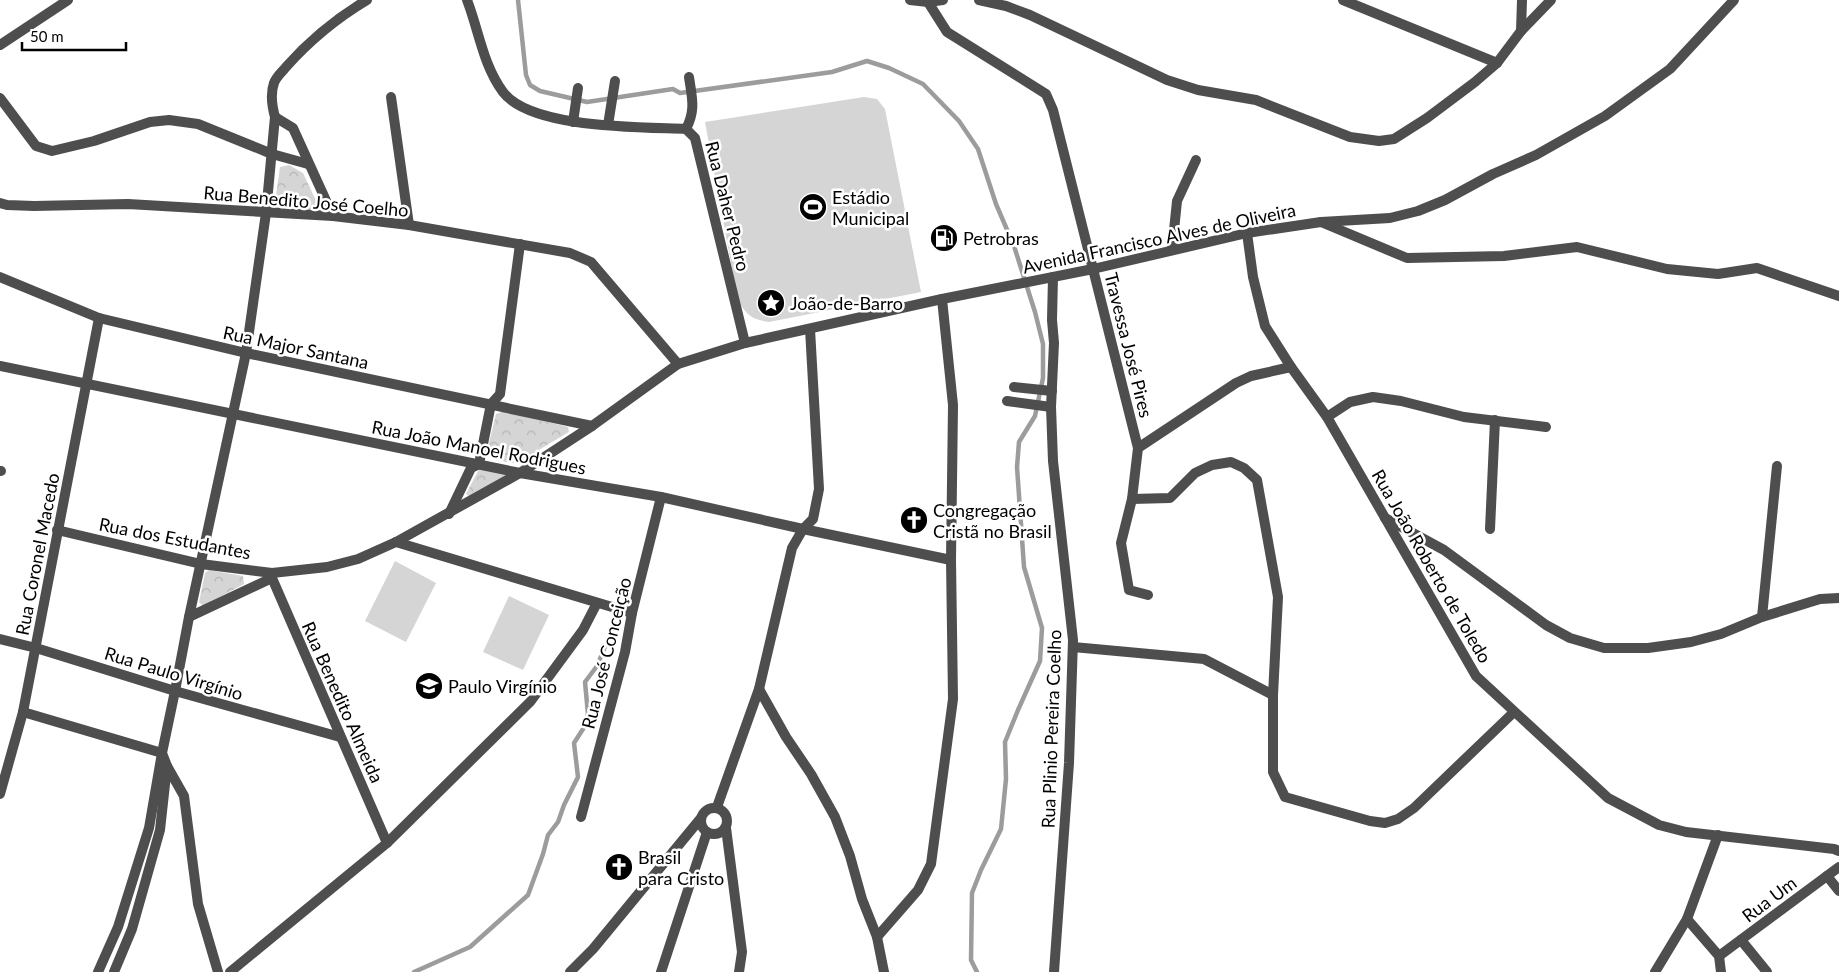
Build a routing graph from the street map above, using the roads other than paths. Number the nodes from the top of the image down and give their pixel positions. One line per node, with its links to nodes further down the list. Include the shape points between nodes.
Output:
1 (68, 0): 13 (street)
2 (367, 0): 20 (street, via 318,36 274,81 271,103)
3 (467, 0): 21 (street, Rua Daher Pedro, via 482,50 504,93 535,113)
4 (910, 0): 11 (street)
5 (943, 0): 11 (street)
6 (979, 0): 14 (street, via 1030,15 1167,80 1198,90 1256,100 1350,137 1369,140 1394,139)
7 (1342, 0): 14 (street)
8 (1522, 0): 12 (street)
9 (1551, 0): 12 (street)
10 (1734, 0): 30 (street, Avenida Francisco Alves de Oliveira, via 1670,69 1605,116 1536,155 1418,211 1390,218)
11 (928, 2): 35 (street, Travessa José Pires, via 948,32 1046,94 1053,110)
12 (1521, 31): 14 (street)
13 (0, 45)
14 (1497, 63)
15 (690, 78): 23 (street, via 693,117)
16 (614, 86): 22 (street)
17 (578, 91): 21 (street)
18 (391, 96): 31 (street)
19 (0, 98): 24 (street, via 36,146 52,151 150,122 169,120 198,124)
20 (275, 117): 24 (street); 26 (street, via 293,128)
21 (573, 122): 22 (street, Rua Daher Pedro)
22 (608, 125): 23 (street, Rua Daher Pedro)
23 (686, 129): 42 (street, Rua Daher Pedro, via 695,138)
24 (272, 154): 26 (street); 28 (street)
25 (1196, 160): 34 (street, via 1177,201)
26 (308, 164): 29 (street)
27 (0, 203): 28 (street, Rua Benedito José Coelho, via 34,206 128,204)
28 (266, 212): 29 (street, Rua Benedito José Coelho); 43 (street)
29 (333, 216): 31 (street, Rua Benedito José Coelho)
30 (1321, 222): 32 (street, Avenida Francisco Alves de Oliveira); 38 (street, via 1407,258 1504,256 1577,247 1675,270 1718,274 1757,268)
31 (409, 225): 33 (street, Rua Benedito José Coelho)
32 (1248, 233): 34 (street, Avenida Francisco Alves de Oliveira); 46 (street, Rua João Roberto de Toledo, via 1252,277 1265,326)
33 (520, 244): 44 (street, Rua Benedito José Coelho, via 570,253 591,262); 51 (street, via 500,394)
34 (1172, 250): 35 (street, Avenida Francisco Alves de Oliveira)
35 (1093, 269): 37 (street, Avenida Francisco Alves de Oliveira); 58 (street, Travessa José Pires)
36 (0, 277): 40 (street, Rua Major Santana)
37 (1053, 277): 39 (street, Avenida Francisco Alves de Oliveira); 49 (street, Rua Plinio Pereira Coelho, via 1054,343)
38 (1839, 296)
39 (942, 299): 41 (street, Rua dos Estudantes); 70 (street, via 953,405)
40 (99, 318): 43 (street, Rua Major Santana); 47 (street, Rua Coronel Macedo)
41 (810, 329): 42 (street, Rua dos Estudantes); 66 (street, via 819,490 813,519)
42 (745, 343): 44 (street, Rua dos Estudantes)
43 (246, 353): 51 (street, Rua Major Santana); 53 (street)
44 (678, 364): 56 (street, Rua dos Estudantes)
45 (0, 366): 47 (street, Rua João Manoel Rodrigues)
46 (1291, 367): 54 (street, Rua João Roberto de Toledo); 58 (street, via 1251,376 1236,383)
47 (86, 384): 53 (street, Rua João Manoel Rodrigues); 68 (street, Rua Coronel Macedo)
48 (1014, 387): 49 (street)
49 (1049, 390): 52 (street, Rua Plinio Pereira Coelho)
50 (1007, 401): 52 (street)
51 (490, 404): 56 (street, Rua Major Santana); 59 (street)
52 (1047, 407): 80 (street, Rua Plinio Pereira Coelho)
53 (233, 415): 59 (street, Rua João Manoel Rodrigues); 71 (street)
54 (1327, 417): 55 (street, via 1350,402 1372,398 1401,401 1464,417); 65 (street, Rua João Roberto de Toledo)
55 (1495, 420): 57 (street); 67 (street)
56 (592, 426): 61 (street, Rua dos Estudantes)
57 (1546, 427)
58 (1138, 448): 63 (street, Travessa José Pires)
59 (479, 464): 61 (street, Rua João Manoel Rodrigues); 64 (street, via 471,468)
60 (1777, 466): 78 (street)
61 (520, 473): 62 (street, Rua João Manoel Rodrigues); 64 (street, Rua dos Estudantes)
62 (661, 497): 66 (street, Rua João Manoel Rodrigues); 76 (street, Rua José Conceição)
63 (1132, 499): 73 (street, Travessa José Pires, via 1121,543 1129,590); 84 (street, via 1170,498 1195,473 1222,463 1231,462 1244,468 1257,480 1278,597)
64 (449, 514): 69 (street, Rua dos Estudantes)
65 (1384, 518): 78 (street, via 1444,550 1546,625 1590,645 1627,649 1670,646 1721,634); 86 (street, Rua João Roberto de Toledo, via 1476,676)
66 (803, 529): 70 (street, Rua João Manoel Rodrigues); 82 (street, via 792,548)
67 (1490, 529)
68 (57, 530): 71 (street, Rua dos Estudantes); 81 (street, Rua Coronel Macedo)
69 (396, 542): 72 (street, Rua dos Estudantes, via 350,561); 75 (street)
70 (951, 560): 103 (street, via 953,699 931,864 918,890)
71 (201, 564): 72 (street, Rua dos Estudantes); 77 (street)
72 (272, 576): 77 (street); 87 (street, Rua Benedito Almeida)
73 (1148, 595)
74 (1839, 598): 78 (street, via 1820,599)
75 (597, 603): 76 (street); 97 (street, via 583,630 530,702)
76 (632, 613): 92 (street, Rua José Conceição, via 625,652)
77 (189, 617): 83 (street)
78 (1762, 617)
79 (0, 639): 81 (street, Rua Paulo Virgínio)
80 (1073, 647): 84 (street, via 1204,659); 114 (street, Rua Plinio Pereira Coelho, via 1069,763)
81 (36, 648): 83 (street, Rua Paulo Virgínio); 85 (street, Rua Coronel Macedo)
82 (758, 689): 91 (street); 103 (street, via 835,817)
83 (175, 691): 87 (street, Rua Paulo Virgínio); 88 (street)
84 (1272, 695): 86 (street, via 1274,772 1285,797 1385,823 1414,808)
85 (23, 712): 88 (street); 90 (street, Rua Coronel Macedo)
86 (1514, 712): 96 (street, Rua João Roberto de Toledo, via 1608,798 1658,825)
87 (340, 737): 97 (street, Rua Benedito Almeida)
88 (162, 753): 89 (street); 106 (street, via 149,828 118,927)
89 (167, 766): 107 (street, via 160,830 132,929); 108 (street, via 184,796 198,904)
90 (0, 794)
91 (717, 808): 93 (street, via 709,808); 94 (street, via 727,816)
92 (581, 817)
93 (701, 818): 95 (street); 110 (street)
94 (726, 828): 95 (street, via 715,834); 112 (street, via 742,952)
95 (706, 832): 111 (street)
96 (1718, 835): 98 (street, Rua João Roberto de Toledo); 102 (street)
97 (387, 843): 109 (street)
98 (1839, 851)
99 (1839, 867): 100 (street, Rua Um)
100 (1827, 876): 101 (street); 104 (street, Rua Um)
101 (1839, 891)
102 (1687, 919): 105 (street); 115 (street)
103 (877, 937): 113 (street)
104 (1741, 940): 105 (street, Rua Um); 117 (street)
105 (1719, 956): 116 (street)
106 (98, 972)
107 (114, 972)
108 (218, 972)
109 (230, 972)
110 (570, 972)
111 (660, 972)
112 (739, 972)
113 (884, 972)
114 (1054, 972)
115 (1655, 972)
116 (1721, 972)
117 (1767, 972)

